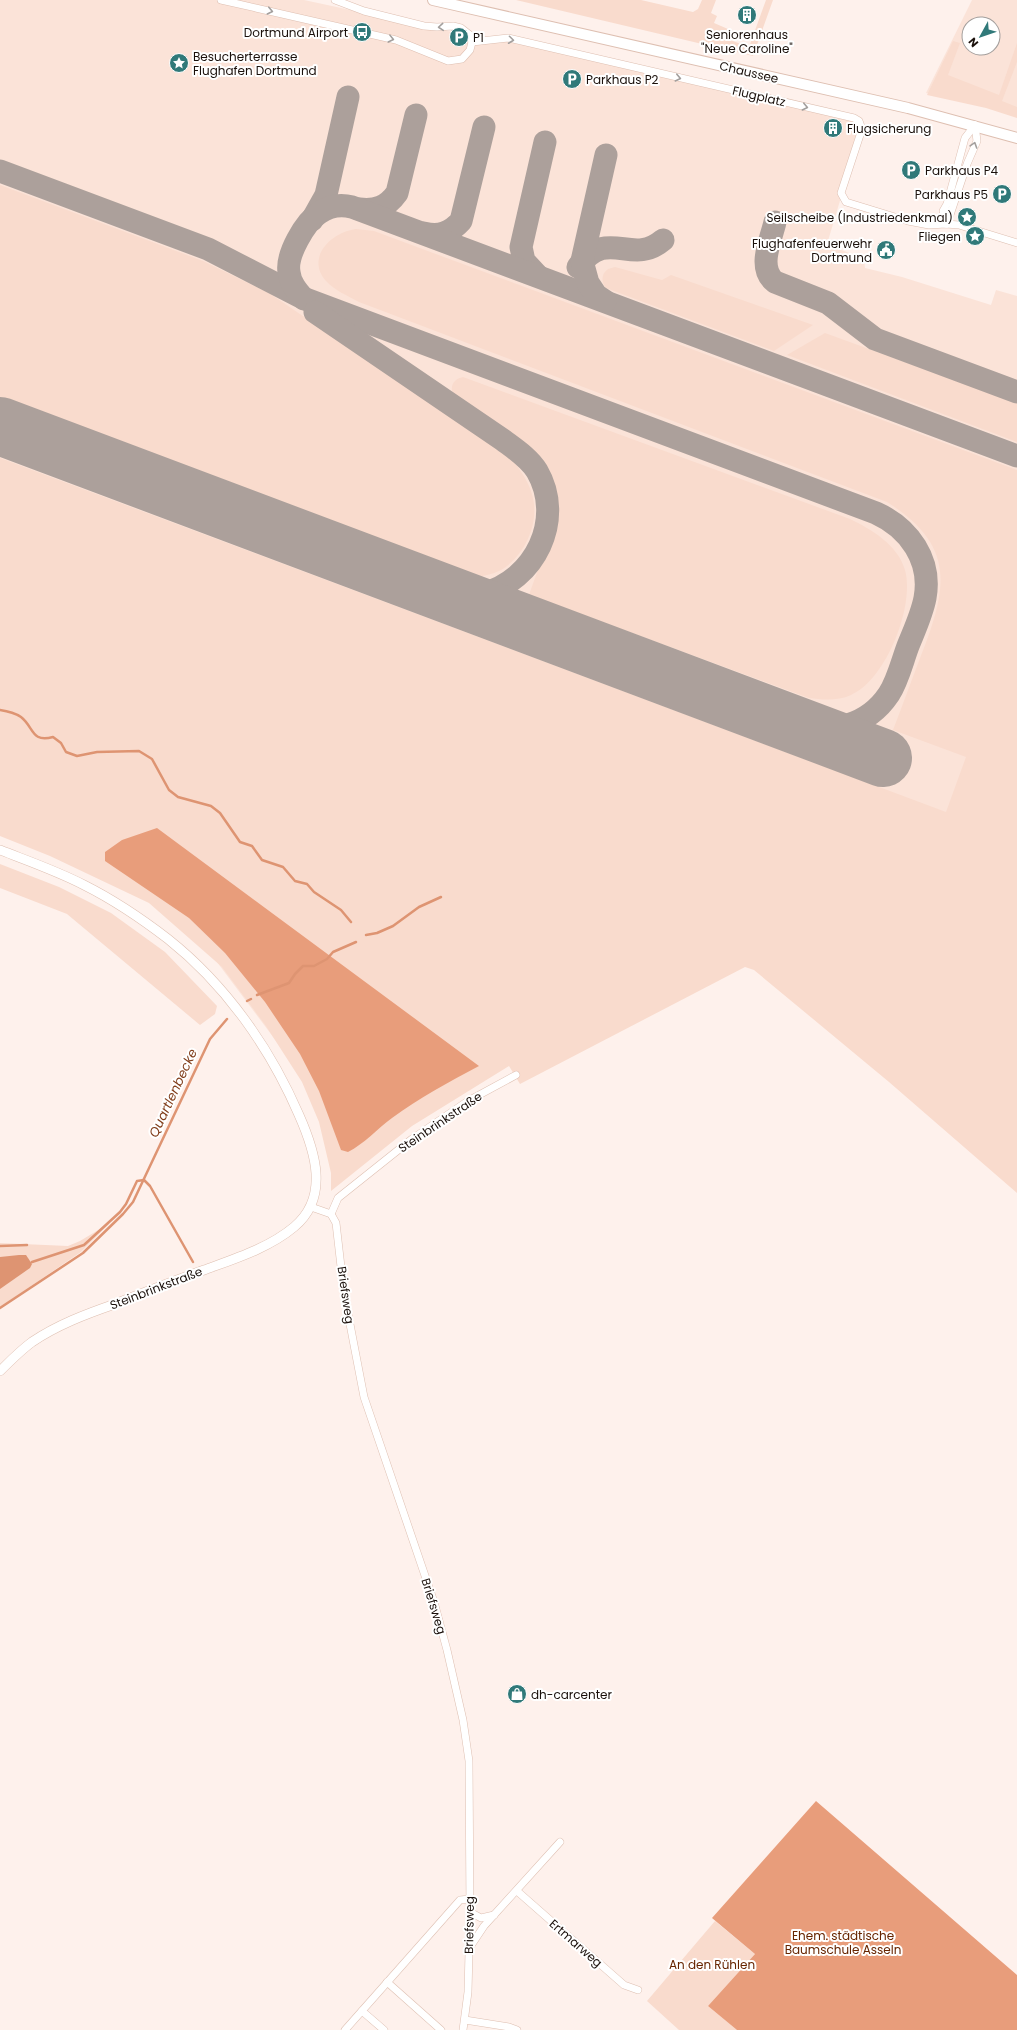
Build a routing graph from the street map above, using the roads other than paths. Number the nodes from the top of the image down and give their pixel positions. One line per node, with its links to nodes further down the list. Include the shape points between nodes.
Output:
1 (221, 0): 4 (street, one-way to 4, via 396,40 448,61 462,59 470,50)
2 (335, 0): 4 (street, one-way to 2, via 468,32 458,27 424,26 364,11)
3 (433, 0): 5 (main road, Chaussee)
4 (472, 42): 7 (street, Flugplatz, one-way to 7, via 508,38 854,118 859,121 862,129 841,193 846,202 908,221 929,225)
5 (975, 125): 6 (main road, Chaussee); 7 (street, one-way to 5, via 977,141); 7 (street, via 965,138 943,211)
6 (1017, 138)
7 (946, 224): 8 (street, Flugplatz, via 959,225)
8 (1017, 243)
9 (0, 850): 11 (street, via 84,885 114,902 169,940 216,986 266,1050 306,1132 317,1170 317,1183)
10 (516, 1075): 12 (street, Steinbrinkstraße, via 439,1119 401,1147 338,1198)
11 (311, 1207): 12 (street); 13 (street, Steinbrinkstraße, via 294,1227 268,1243 224,1263 73,1320 34,1341)
12 (331, 1214): 16 (street, Briefsweg, via 336,1223 344,1293 364,1397 437,1614 463,1720 469,1761)
13 (0, 1371)
14 (560, 1842): 15 (street)
15 (517, 1891): 18 (street); 21 (street, Ertmarweg, via 624,1985)
16 (470, 1899): 17 (street, Briefsweg); 20 (street, via 460,1900)
17 (470, 1912): 18 (street, via 481,1918); 19 (street, Briefsweg)
18 (494, 1915): 19 (street)
19 (469, 1949): 23 (street, Briefsweg)
20 (387, 1982): 22 (street); 26 (street)
21 (638, 1990)
22 (362, 2011): 24 (street); 25 (street)
23 (465, 2020): 27 (street, Briefsweg); 28 (street)
24 (345, 2030)
25 (384, 2030)
26 (441, 2030)
27 (463, 2030)
28 (517, 2030)

